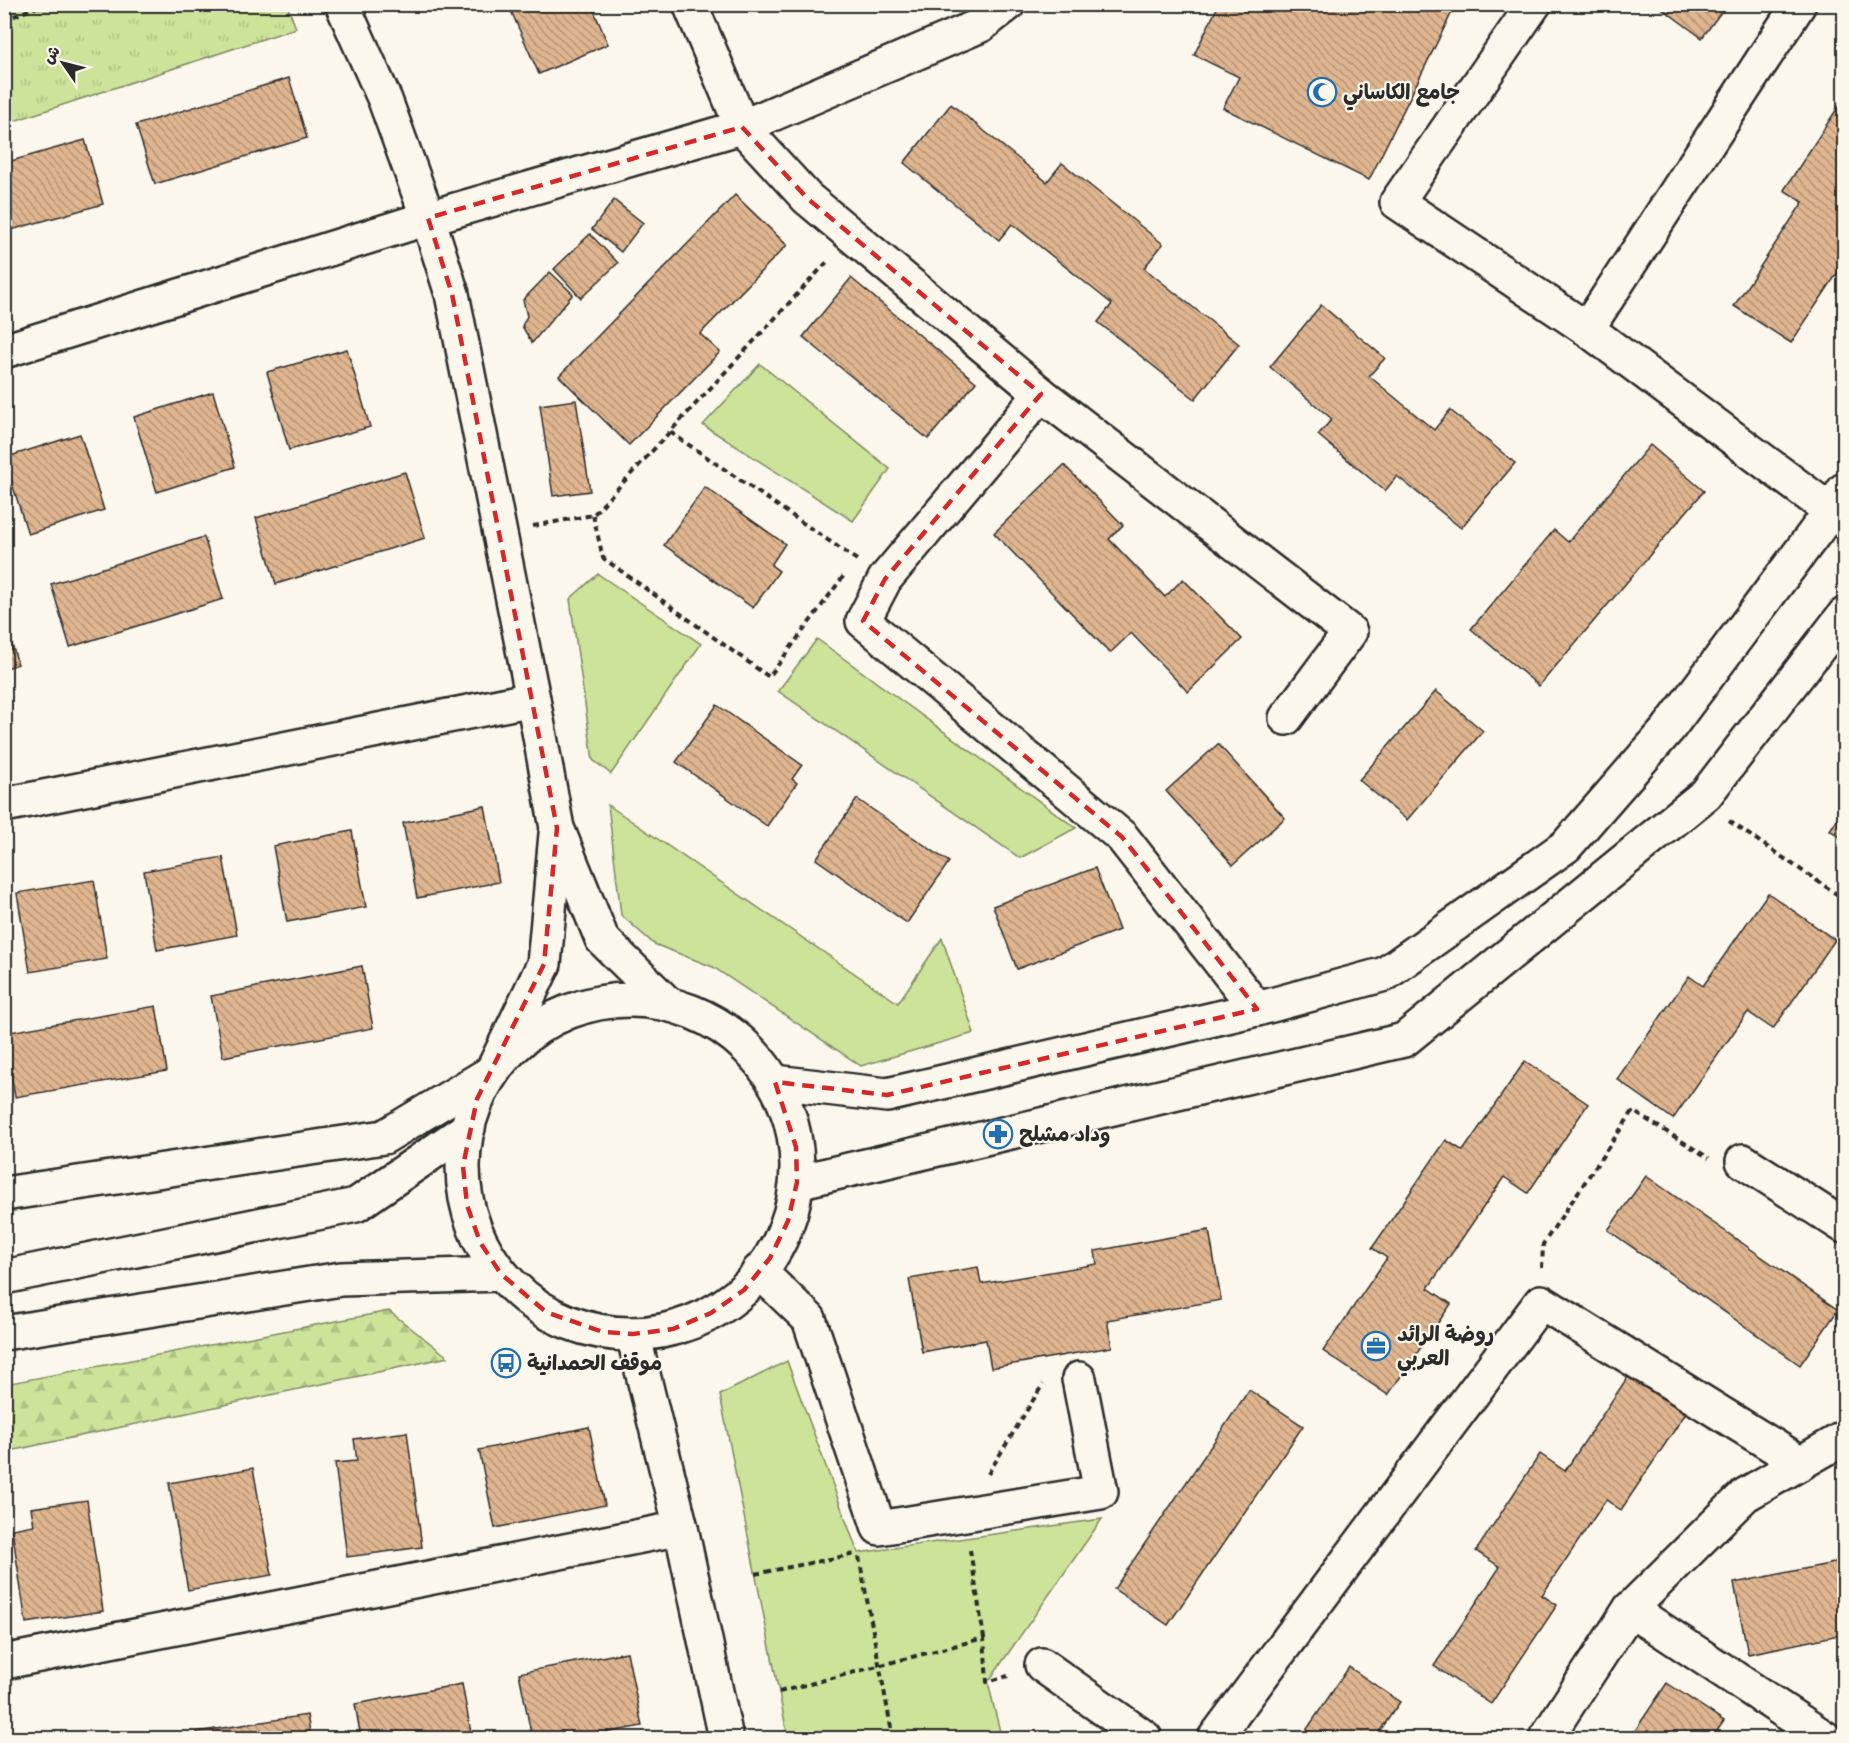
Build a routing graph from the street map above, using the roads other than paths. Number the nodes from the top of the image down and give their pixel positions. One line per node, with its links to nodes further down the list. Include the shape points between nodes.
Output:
1 (342, 4): 7 (street, via 385,100)
2 (690, 4): 6 (street)
3 (1008, 4): 6 (street, via 981,25)
4 (1534, 4): 8 (street, via 1397,202)
5 (1799, 4): 8 (street)
6 (742, 127): 7 (street); 10 (street, via 807,198)
7 (428, 218): 9 (street); 13 (street, via 452,294)
8 (1587, 329): 11 (street)
9 (4, 351)
10 (1041, 394): 14 (street, via 1350,632); 18 (street, via 885,579 862,621 1122,837)
11 (1840, 507): 18 (street, via 1668,729 1566,846 1385,974)
12 (1845, 615): 23 (street, via 1706,794 1404,1040)
13 (533, 699): 15 (street); 16 (street)
14 (1286, 718)
15 (4, 806)
16 (557, 828): 17 (street, via 602,939); 19 (street, via 544,964)
17 (667, 1003): 19 (street, via 617,1000 569,1011 526,1036); 20 (street, via 709,1019 746,1046)
18 (1257, 1009): 20 (street, via 887,1095)
19 (492, 1072): 21 (street, via 477,1099); 24 (street, via 384,1137)
20 (775, 1082): 23 (street, via 789,1113 796,1147)
21 (468, 1128): 27 (street, via 463,1166 467,1205 480,1242); 28 (street, via 356,1205)
22 (1743, 1161): 25 (street)
23 (796, 1182): 26 (street, via 788,1221)
24 (4, 1194)
25 (1845, 1226)
26 (759, 1272): 30 (street, via 744,1290 711,1313 673,1329); 31 (street, via 809,1319 879,1528 1101,1491)
27 (501, 1274): 29 (street, via 341,1279); 30 (street, via 522,1295 565,1321 603,1332)
28 (4, 1277)
29 (4, 1333)
30 (633, 1334): 34 (street)
31 (1079, 1379)
32 (1845, 1438): 33 (street)
33 (1801, 1463): 35 (street, via 1745,1495); 40 (street, via 1541,1302)
34 (681, 1528): 36 (street); 38 (street)
35 (1630, 1609): 41 (street); 42 (street)
36 (4, 1662)
37 (1042, 1665): 39 (street)
38 (726, 1738)
39 (1145, 1738)
40 (1215, 1738)
41 (1546, 1738)
42 (1825, 1738)

